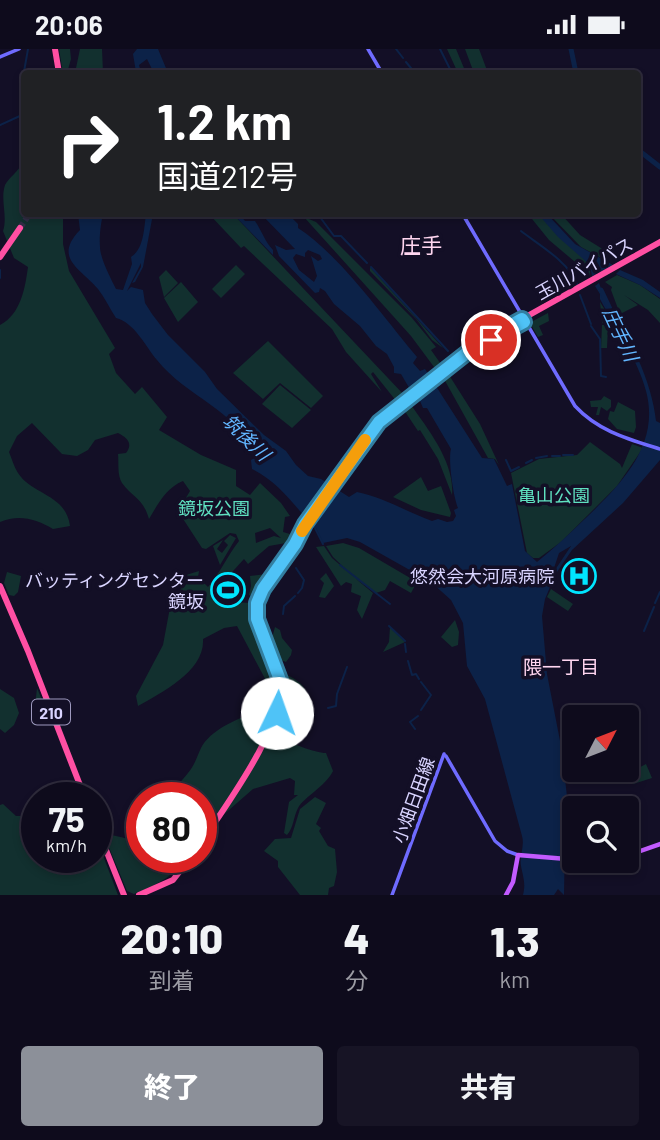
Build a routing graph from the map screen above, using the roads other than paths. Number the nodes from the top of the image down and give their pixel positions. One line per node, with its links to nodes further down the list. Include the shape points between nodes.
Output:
1 (19, 49): 4 (main road)
2 (55, 49): 5 (highway)
3 (368, 49): 6 (main road)
4 (0, 57)
5 (58, 70)
6 (380, 70)
7 (464, 217): 11 (main road)
8 (20, 229): 10 (highway)
9 (660, 244): 11 (highway, 玉川バイパス)
10 (0, 257)
11 (521, 321): 12 (main road, via 575,406 600,428); 15 (highway, 玉川バイパス, via 478,346 392,413 263,589 256,610 280,680 277,713)
12 (660, 449)
13 (0, 586): 14 (highway, 210)
14 (79, 782)
15 (217, 817)
16 (660, 843): 17 (main road)
17 (639, 851)
18 (518, 855): 19 (main road); 24 (main road, 小畑日田線, via 495,841 444,754); 25 (main road)
19 (562, 860)
20 (112, 865): 22 (highway)
21 (178, 873): 23 (highway)
22 (124, 895)
23 (139, 895)
24 (392, 895)
25 (506, 895)

